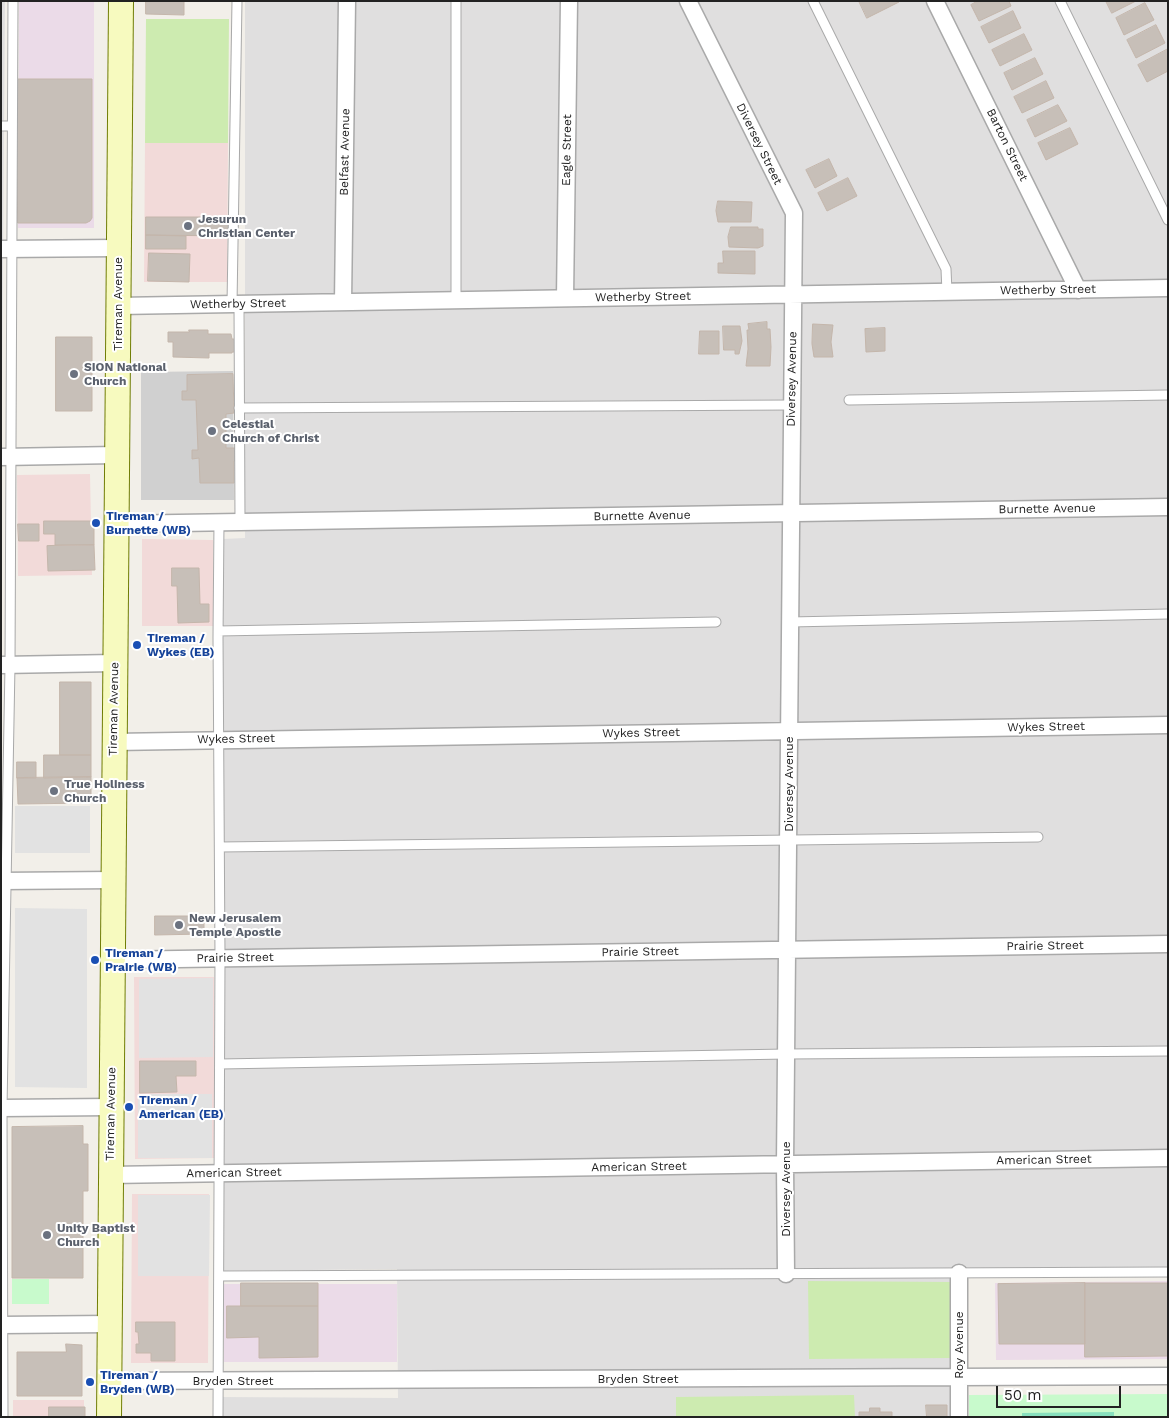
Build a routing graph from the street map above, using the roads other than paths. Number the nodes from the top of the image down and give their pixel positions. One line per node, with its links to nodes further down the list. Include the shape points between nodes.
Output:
1 (12, 1): 12 (lane)
2 (121, 1): 14 (street, Tireman Avenue)
3 (237, 1): 23 (lane)
4 (347, 1): 22 (street, Belfast Avenue)
5 (456, 1): 21 (lane)
6 (568, 1): 20 (street, Eagle Street)
7 (688, 1): 19 (street, Diversey Street, via 794,213)
8 (813, 1): 18 (lane, via 946,269)
9 (935, 1): 17 (street, Barton Street)
10 (1060, 1): 13 (lane)
11 (1, 126): 12 (lane)
12 (12, 126): 15 (lane)
13 (1168, 220)
14 (118, 248): 15 (street); 24 (street, Tireman Avenue)
15 (6, 249): 26 (lane)
16 (1168, 288): 17 (street, Wetherby Street)
17 (1078, 290): 18 (street, Wetherby Street)
18 (947, 292): 19 (street, Wetherby Street)
19 (793, 294): 20 (street, Wetherby Street); 29 (street, Diversey Avenue)
20 (565, 298): 21 (street, Wetherby Street)
21 (456, 300): 22 (street, Wetherby Street)
22 (344, 302): 23 (street, Wetherby Street)
23 (235, 304): 24 (street, Wetherby Street); 30 (lane)
24 (118, 306): 31 (street, Tireman Avenue)
25 (1, 347): 26 (lane)
26 (11, 347): 32 (lane)
27 (1168, 395): 28 (lane)
28 (849, 400)
29 (792, 405): 30 (lane); 34 (street, Diversey Avenue)
30 (239, 408): 36 (lane)
31 (116, 456): 32 (street); 37 (street, Tireman Avenue)
32 (6, 457): 43 (lane)
33 (1168, 507): 34 (street, Burnette Avenue)
34 (791, 513): 36 (street, Burnette Avenue); 40 (street, Diversey Avenue)
35 (219, 522): 36 (street, Burnette Avenue); 37 (street, Burnette Avenue); 41 (lane)
36 (240, 522)
37 (116, 524): 42 (street, Tireman Avenue)
38 (1168, 614): 40 (lane)
39 (716, 622): 41 (lane)
40 (790, 622): 45 (street, Diversey Avenue)
41 (218, 631): 46 (lane)
42 (115, 663): 43 (street); 47 (street, Tireman Avenue)
43 (6, 665): 48 (lane)
44 (1168, 725): 45 (street, Wykes Street)
45 (789, 731): 46 (street, Wykes Street); 50 (street, Diversey Avenue)
46 (220, 739): 47 (street, Wykes Street); 51 (lane)
47 (114, 742): 52 (street, Tireman Avenue)
48 (5, 763): 53 (lane)
49 (1038, 837): 50 (lane)
50 (788, 840): 51 (lane); 55 (street, Diversey Avenue)
51 (220, 847): 56 (lane)
52 (113, 880): 53 (street); 57 (street, Tireman Avenue)
53 (4, 881): 58 (lane)
54 (1168, 944): 55 (street, Prairie Street)
55 (787, 950): 56 (street, Prairie Street); 60 (street, Diversey Avenue)
56 (220, 958): 57 (street, Prairie Street); 61 (lane)
57 (112, 960): 62 (street, Tireman Avenue)
58 (2, 998): 63 (lane)
59 (1168, 1051): 60 (lane)
60 (786, 1054): 61 (lane); 65 (street, Diversey Avenue)
61 (220, 1064): 66 (lane)
62 (111, 1107): 63 (street); 67 (street, Tireman Avenue)
63 (2, 1108): 73 (lane)
64 (1168, 1158): 65 (street, American Street)
65 (785, 1164): 66 (street, American Street); 70 (street, Diversey Avenue)
66 (218, 1173): 67 (street, American Street); 71 (lane)
67 (110, 1175): 72 (street, Tireman Avenue)
68 (1168, 1272): 69 (lane)
69 (959, 1273): 70 (lane); 74 (street, Roy Avenue)
70 (786, 1274): 71 (lane)
71 (219, 1276): 77 (lane)
72 (110, 1324): 73 (street); 76 (street, Tireman Avenue)
73 (2, 1325): 78 (lane)
74 (959, 1376): 75 (street, Bryden Street); 77 (street, Bryden Street); 81 (street, Roy Avenue)
75 (1168, 1376)
76 (109, 1381): 77 (street, Bryden Street); 79 (street, Tireman Avenue)
77 (218, 1381): 80 (lane)
78 (3, 1417)
79 (109, 1417)
80 (218, 1417)
81 (960, 1417)

